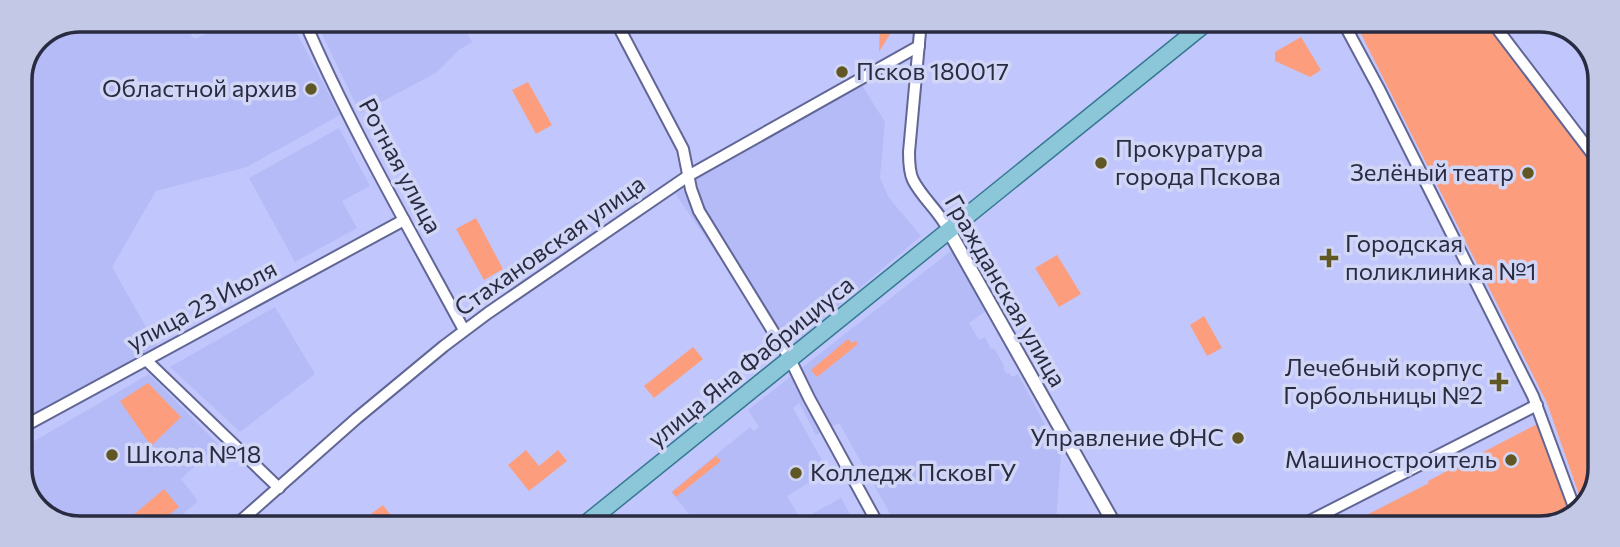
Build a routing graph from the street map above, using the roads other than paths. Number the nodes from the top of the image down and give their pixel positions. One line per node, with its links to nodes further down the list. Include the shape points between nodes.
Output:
1 (309, 32): 10 (street, Ротная улица)
2 (621, 32): 9 (street, via 683,149)
3 (921, 32): 7 (street, Гражданская улица)
4 (1195, 32): 11 (main road, улица Яна Фабрициуса)
5 (1348, 32): 15 (street)
6 (1500, 32): 8 (street)
7 (919, 46): 9 (street, Стахановская улица); 11 (street, Гражданская улица, via 910,168)
8 (1588, 148)
9 (688, 176): 12 (street, Стахановская улица); 13 (street, via 699,211)
10 (404, 220): 12 (street, Ротная улица); 14 (street, улица 23 Июля)
11 (949, 231): 13 (main road, улица Яна Фабрициуса); 22 (street, Гражданская улица)
12 (464, 330): 17 (street, Стахановская улица)
13 (790, 359): 20 (main road, улица Яна Фабрициуса); 21 (street)
14 (146, 360): 16 (street, улица 23 Июля); 17 (street)
15 (1537, 405): 18 (street); 23 (street)
16 (32, 422)
17 (279, 488): 19 (street, Стахановская улица)
18 (1572, 503)
19 (246, 516)
20 (595, 516)
21 (873, 516)
22 (1110, 516)
23 (1320, 516)

